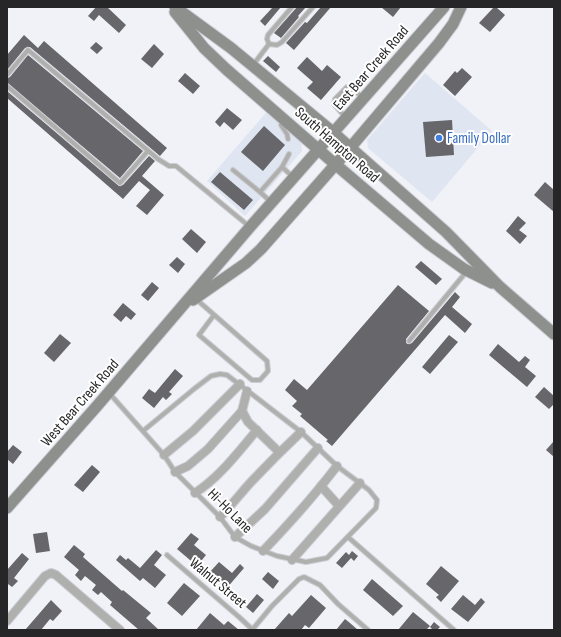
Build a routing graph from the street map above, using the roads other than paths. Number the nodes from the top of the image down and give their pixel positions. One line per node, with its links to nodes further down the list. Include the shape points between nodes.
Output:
1 (171, 7): 13 (main road, South Hampton Road, via 204,48)
2 (175, 7): 8 (main road, South Hampton Road)
3 (292, 7): 7 (lane, via 268,35)
4 (313, 7): 7 (lane, via 282,42 277,45)
5 (444, 7): 11 (main road, East Bear Creek Road)
6 (461, 7): 16 (main road, via 439,43)
7 (270, 44): 8 (lane)
8 (252, 65): 14 (main road, South Hampton Road)
9 (7, 75): 18 (lane, via 28,50)
10 (7, 86): 18 (lane, via 120,183)
11 (364, 99): 12 (main road, East Bear Creek Road); 12 (lane, via 347,86 335,99 334,104)
12 (347, 118): 14 (main road, East Bear Creek Road)
13 (285, 119): 15 (lane, via 280,125); 17 (main road, South Hampton Road)
14 (334, 133): 16 (main road, South Hampton Road); 17 (main road, East Bear Creek Road)
15 (288, 138)
16 (350, 148): 20 (main road, West Bear Creek Road); 28 (main road, South Hampton Road, via 446,232)
17 (320, 149): 20 (main road, South Hampton Road); 23 (main road, West Bear Creek Road)
18 (148, 151): 26 (lane, via 169,166 176,166)
19 (289, 154): 21 (lane)
20 (335, 164): 27 (main road, South Hampton Road, via 429,244); 29 (main road, West Bear Creek Road, via 261,249 246,263)
21 (282, 167): 23 (lane); 24 (lane)
22 (233, 170): 24 (lane)
23 (294, 177): 25 (main road, West Bear Creek Road)
24 (260, 192): 25 (lane)
25 (272, 203): 26 (main road, West Bear Creek Road)
26 (250, 227): 31 (main road, West Bear Creek Road)
27 (467, 271): 28 (main road, South Hampton Road); 33 (lane)
28 (500, 287): 32 (main road, South Hampton Road)
29 (195, 298): 30 (lane); 31 (main road, West Bear Creek Road)
30 (214, 315): 30 (lane, via 266,360 268,370 260,380 252,380 199,335)
31 (174, 316): 36 (main road, West Bear Creek Road)
32 (554, 334)
33 (409, 341)
34 (240, 384): 35 (lane); 39 (lane, via 227,375 211,376); 43 (street, via 193,431)
35 (247, 391): 37 (street); 40 (lane)
36 (109, 392): 39 (lane, Hi-Ho Lane); 50 (main road, West Bear Creek Road)
37 (242, 411): 38 (street, via 248,422); 45 (street, via 208,449 188,466)
38 (257, 430): 42 (street); 48 (street, via 222,471)
39 (143, 431): 43 (lane, Hi-Ho Lane)
40 (302, 432): 41 (lane); 42 (street)
41 (318, 448): 44 (lane); 52 (street, via 264,509)
42 (279, 452): 51 (street)
43 (164, 455): 45 (lane, Hi-Ho Lane)
44 (337, 466): 46 (lane); 47 (street)
45 (175, 472): 48 (lane, Hi-Ho Lane)
46 (360, 483): 49 (street); 53 (lane, Hi-Ho Lane, via 377,500 376,508)
47 (321, 486): 49 (street); 54 (street)
48 (195, 493): 51 (lane, Hi-Ho Lane)
49 (339, 506): 56 (street)
50 (7, 508)
51 (220, 517): 52 (lane, Hi-Ho Lane)
52 (235, 537): 54 (lane, Hi-Ho Lane)
53 (348, 537): 56 (lane, Hi-Ho Lane, via 328,558 306,562); 61 (lane)
54 (263, 551): 56 (lane, Hi-Ho Lane)
55 (166, 556): 59 (lane, Walnut Street)
56 (292, 560)
57 (7, 621): 58 (street, via 45,576 51,573)
58 (120, 630)
59 (253, 630): 60 (lane, via 272,606 304,577 320,585)
60 (368, 630)
61 (454, 630)

